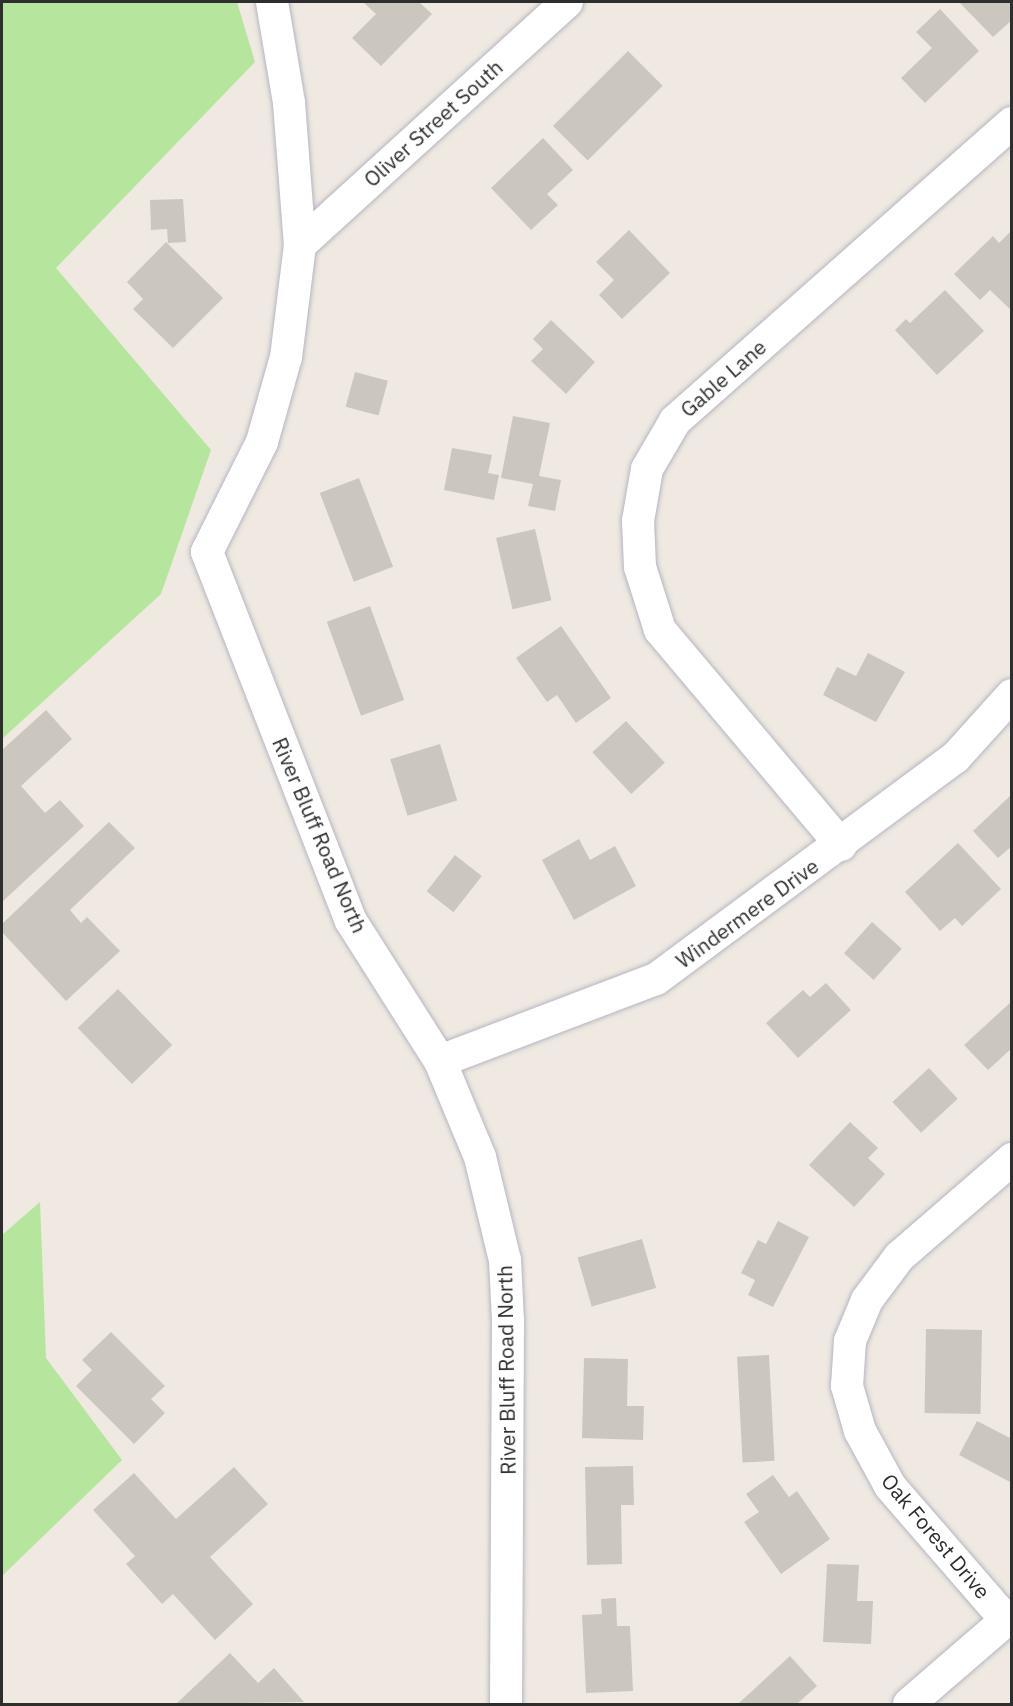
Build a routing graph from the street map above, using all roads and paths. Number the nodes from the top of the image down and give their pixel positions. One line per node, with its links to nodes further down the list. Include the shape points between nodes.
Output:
1 (272, 2): 4 (street, River Bluff Road North, via 289,103)
2 (567, 2): 4 (street, Oliver Street South)
3 (1011, 123): 6 (street, Gable Lane, via 675,420 647,469 639,521 640,567 660,630)
4 (300, 245): 7 (street, River Bluff Road North, via 286,357 262,442 207,552 351,921)
5 (1011, 695): 6 (street, Windermere Drive, via 955,758)
6 (841, 845): 7 (street, Windermere Drive, via 656,979)
7 (440, 1061): 10 (street, River Bluff Road North, via 480,1158 505,1260 509,1344)
8 (1011, 1159): 9 (street, Oak Forest Drive, via 899,1257 867,1300 850,1341 847,1386 860,1431 890,1486)
9 (1009, 1617): 11 (street)
10 (506, 1704)
11 (909, 1704)

